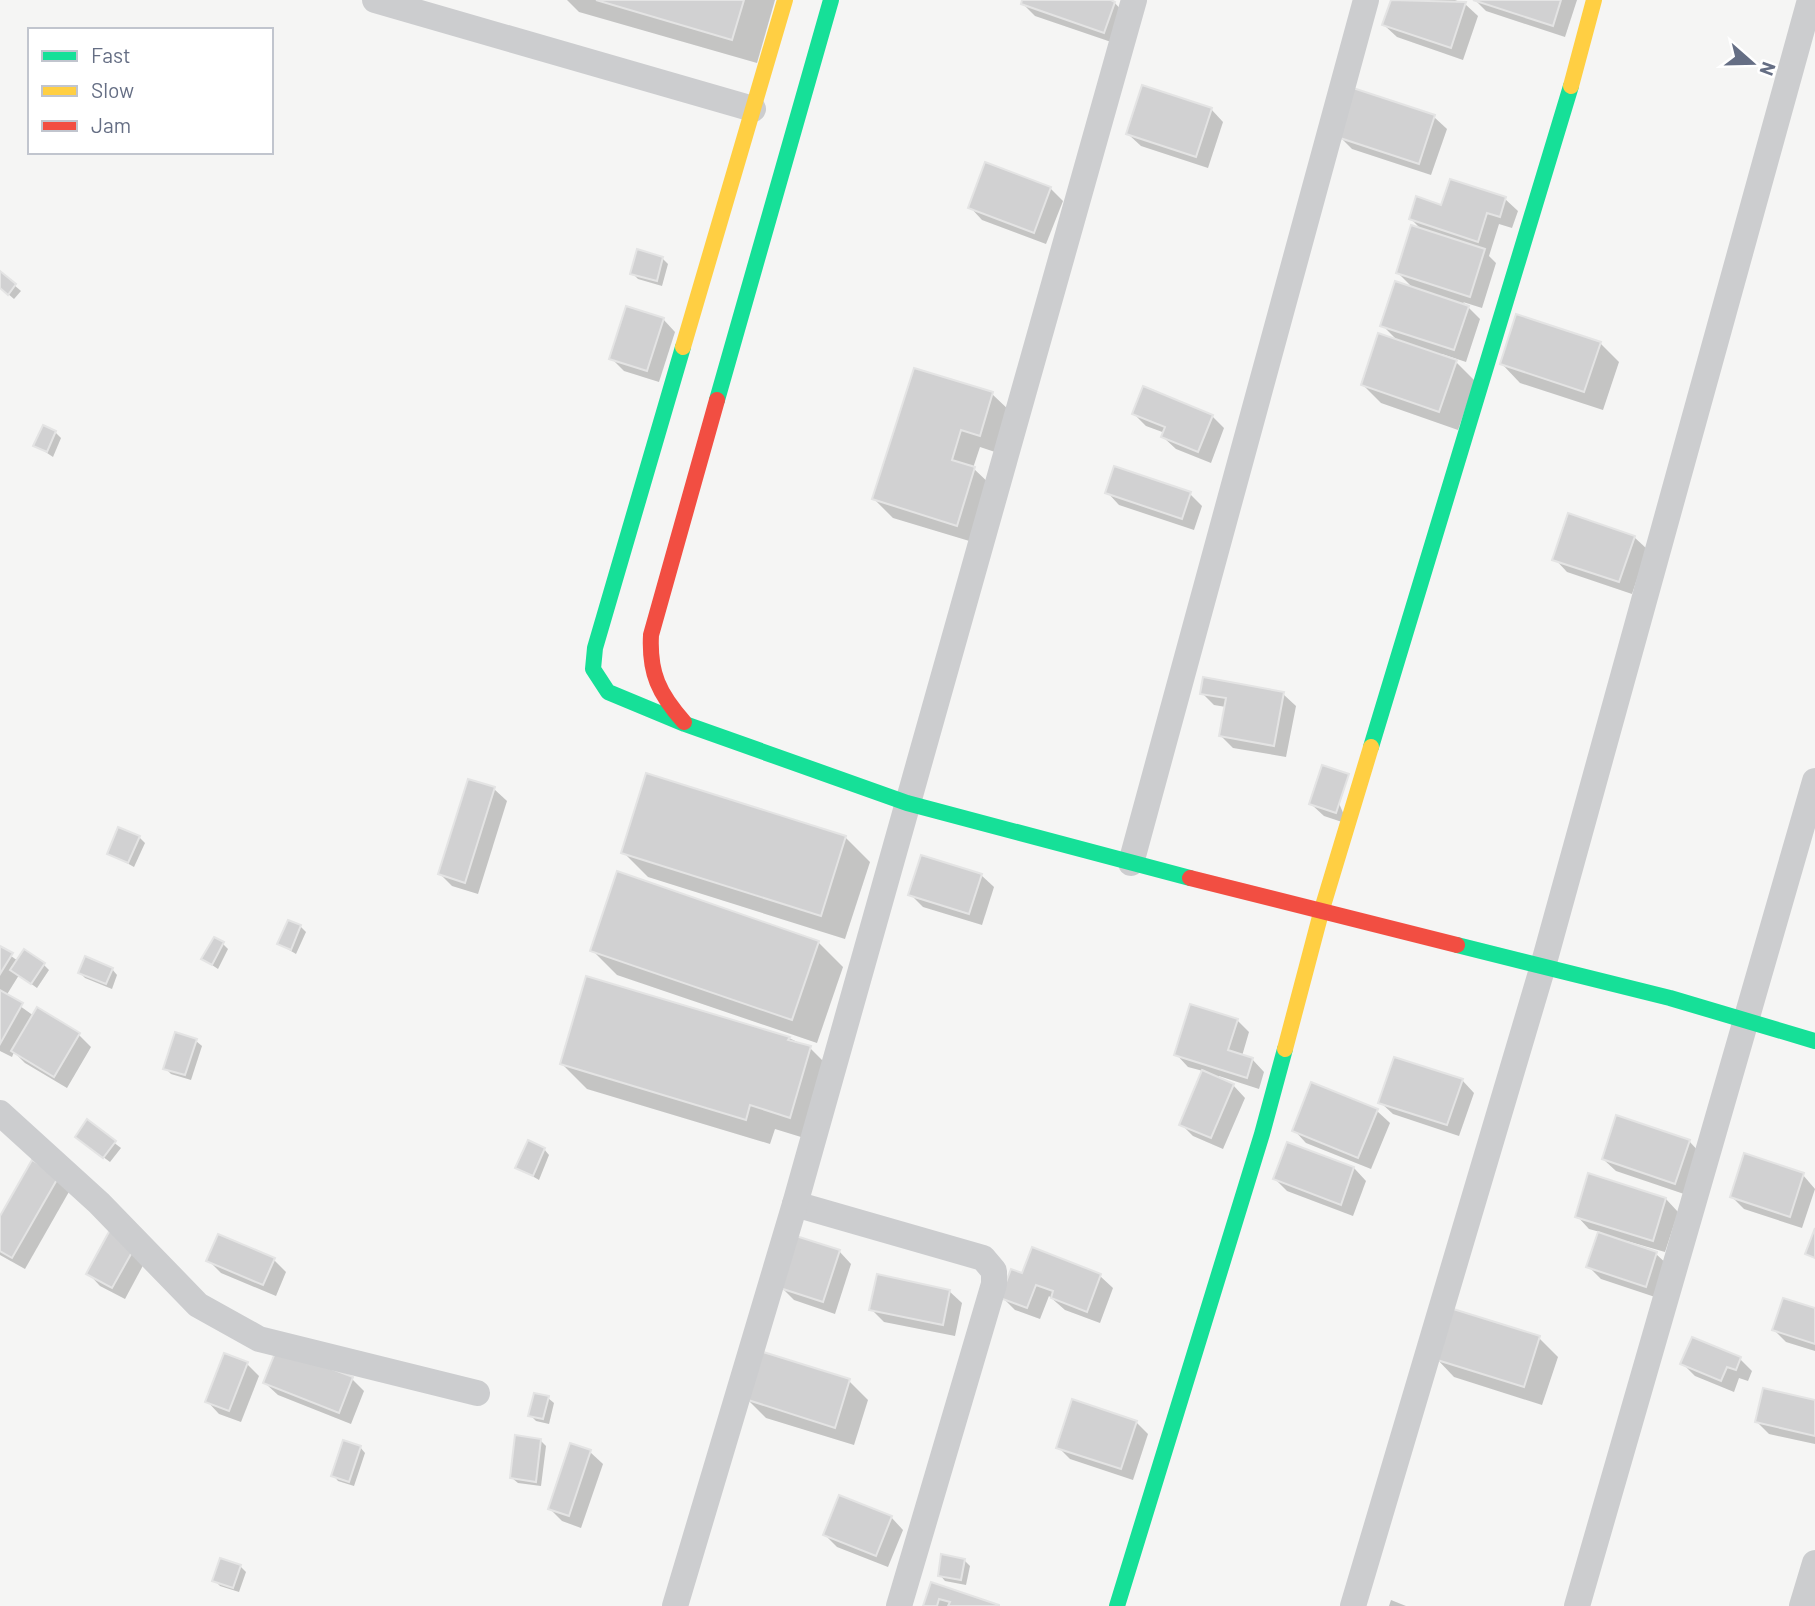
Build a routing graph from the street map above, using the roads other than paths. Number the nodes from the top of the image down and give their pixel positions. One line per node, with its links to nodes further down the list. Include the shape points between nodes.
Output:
1 (375, 0): 10 (street)
2 (785, 0): 8 (street)
3 (831, 0): 9 (street)
4 (1134, 0): 13 (street)
5 (1366, 0): 14 (street)
6 (1594, 0): 15 (street, via 1558,136)
7 (1810, 0): 16 (street)
8 (765, 69): 9 (street); 10 (street)
9 (808, 82): 11 (street, via 651,635 649,658 656,691)
10 (753, 109): 11 (street, via 595,648 593,669 608,692)
11 (685, 724): 13 (street)
12 (1815, 781): 17 (street)
13 (907, 803): 14 (street); 20 (street)
14 (1130, 863): 15 (street)
15 (1322, 909): 16 (street); 25 (street, via 1262,1134)
16 (1543, 966): 17 (street); 26 (street)
17 (1746, 1021): 18 (street); 27 (street)
18 (1815, 1041)
19 (0, 1113): 21 (street, via 99,1203 198,1305 259,1339)
20 (795, 1204): 23 (street); 24 (street, via 983,1258 994,1271 994,1284)
21 (477, 1393)
22 (1815, 1563): 28 (street)
23 (675, 1606)
24 (899, 1606)
25 (1117, 1606)
26 (1353, 1606)
27 (1577, 1606)
28 (1802, 1606)

